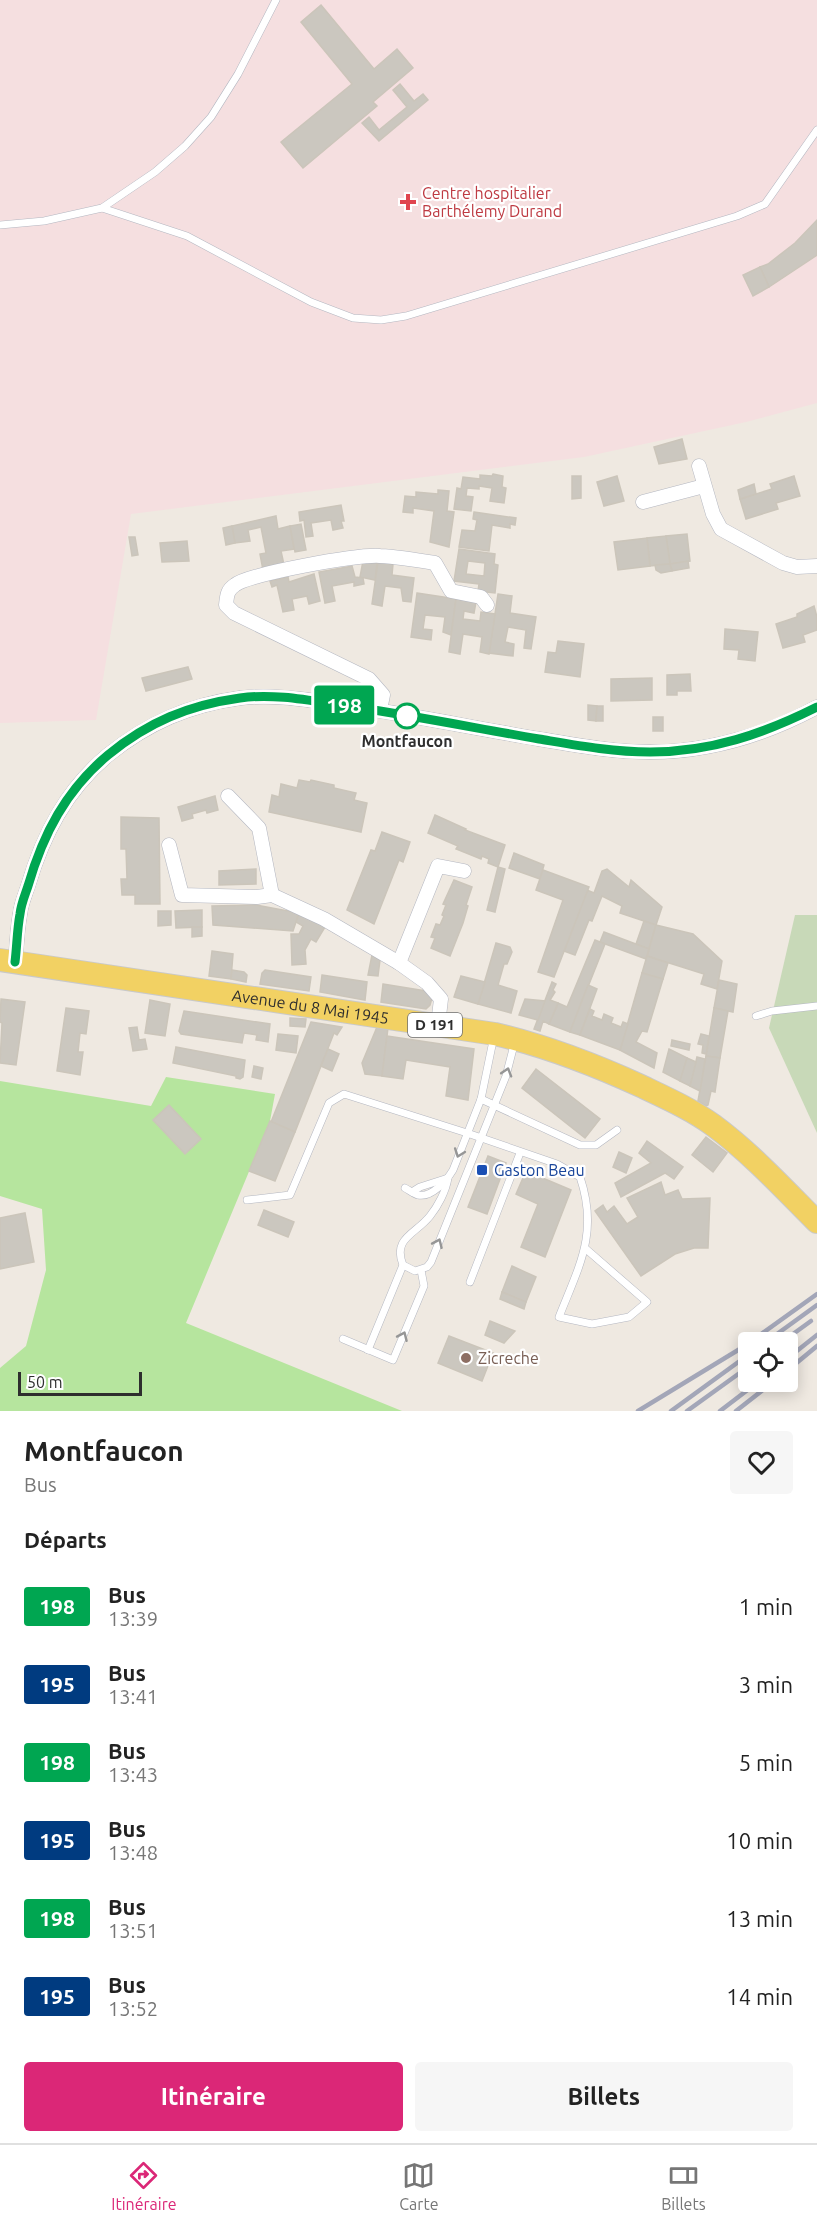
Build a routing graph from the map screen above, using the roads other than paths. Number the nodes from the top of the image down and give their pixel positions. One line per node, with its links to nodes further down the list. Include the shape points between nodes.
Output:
1 (276, 0): 3 (lane, via 238,74 210,117 156,172)
2 (817, 130): 3 (lane, via 765,204 747,212 406,316 381,320 353,318 310,303 186,236)
3 (102, 208): 4 (lane, via 44,221)
4 (0, 225)
5 (699, 466): 6 (street)
6 (704, 486): 7 (street); 8 (street, via 721,529 783,563)
7 (643, 502)
8 (817, 566)
9 (487, 605): 11 (street, via 481,597 451,591 435,563 379,556 277,572 236,583 228,591 226,605 234,612 369,679 383,695)
10 (817, 707): 11 (street, via 734,742 651,752 609,750)
11 (380, 710): 16 (street, via 287,698 242,698 199,706 161,719 125,741 98,764 53,820 35,861)
12 (228, 796): 15 (street, via 259,828)
13 (169, 845): 15 (street, via 182,895)
14 (464, 871): 17 (street, via 438,866)
15 (272, 896): 17 (street, via 324,918)
16 (8, 961): 20 (main road, Avenue du 8 Mai 1945 / D 191)
17 (399, 963): 20 (street, via 441,999)
18 (817, 1006): 19 (lane, via 772,1011)
19 (756, 1017)
20 (438, 1025): 21 (main road, Avenue du 8 Mai 1945 / D 191)
21 (505, 1036): 22 (lane); 23 (lane, one-way to 21, via 506,1076); 31 (main road, Avenue du 8 Mai 1945 / D 191, via 587,1061 692,1111 734,1143)
22 (481, 1099): 23 (lane); 25 (lane)
23 (495, 1104): 24 (lane, via 580,1145 596,1145); 26 (lane)
24 (617, 1130)
25 (467, 1133): 26 (lane); 28 (lane, one-way to 28); 30 (lane, via 344,1094 329,1103 290,1195)
26 (480, 1137): 27 (lane); 34 (lane, one-way to 26, via 431,1262)
27 (520, 1153): 32 (lane, via 557,1164 580,1177 587,1198); 35 (lane)
28 (448, 1178): 29 (lane, via 424,1195); 33 (lane, via 446,1189 429,1217 404,1240 400,1257)
29 (408, 1190)
30 (247, 1200)
31 (817, 1222)
32 (586, 1249): 32 (lane, via 620,1279 647,1302 629,1317 592,1324 560,1317)
33 (403, 1265): 34 (lane); 37 (lane)
34 (421, 1270): 37 (lane, one-way to 34, via 393,1360 424,1286)
35 (470, 1282)
36 (344, 1339): 37 (lane)
37 (368, 1350)

